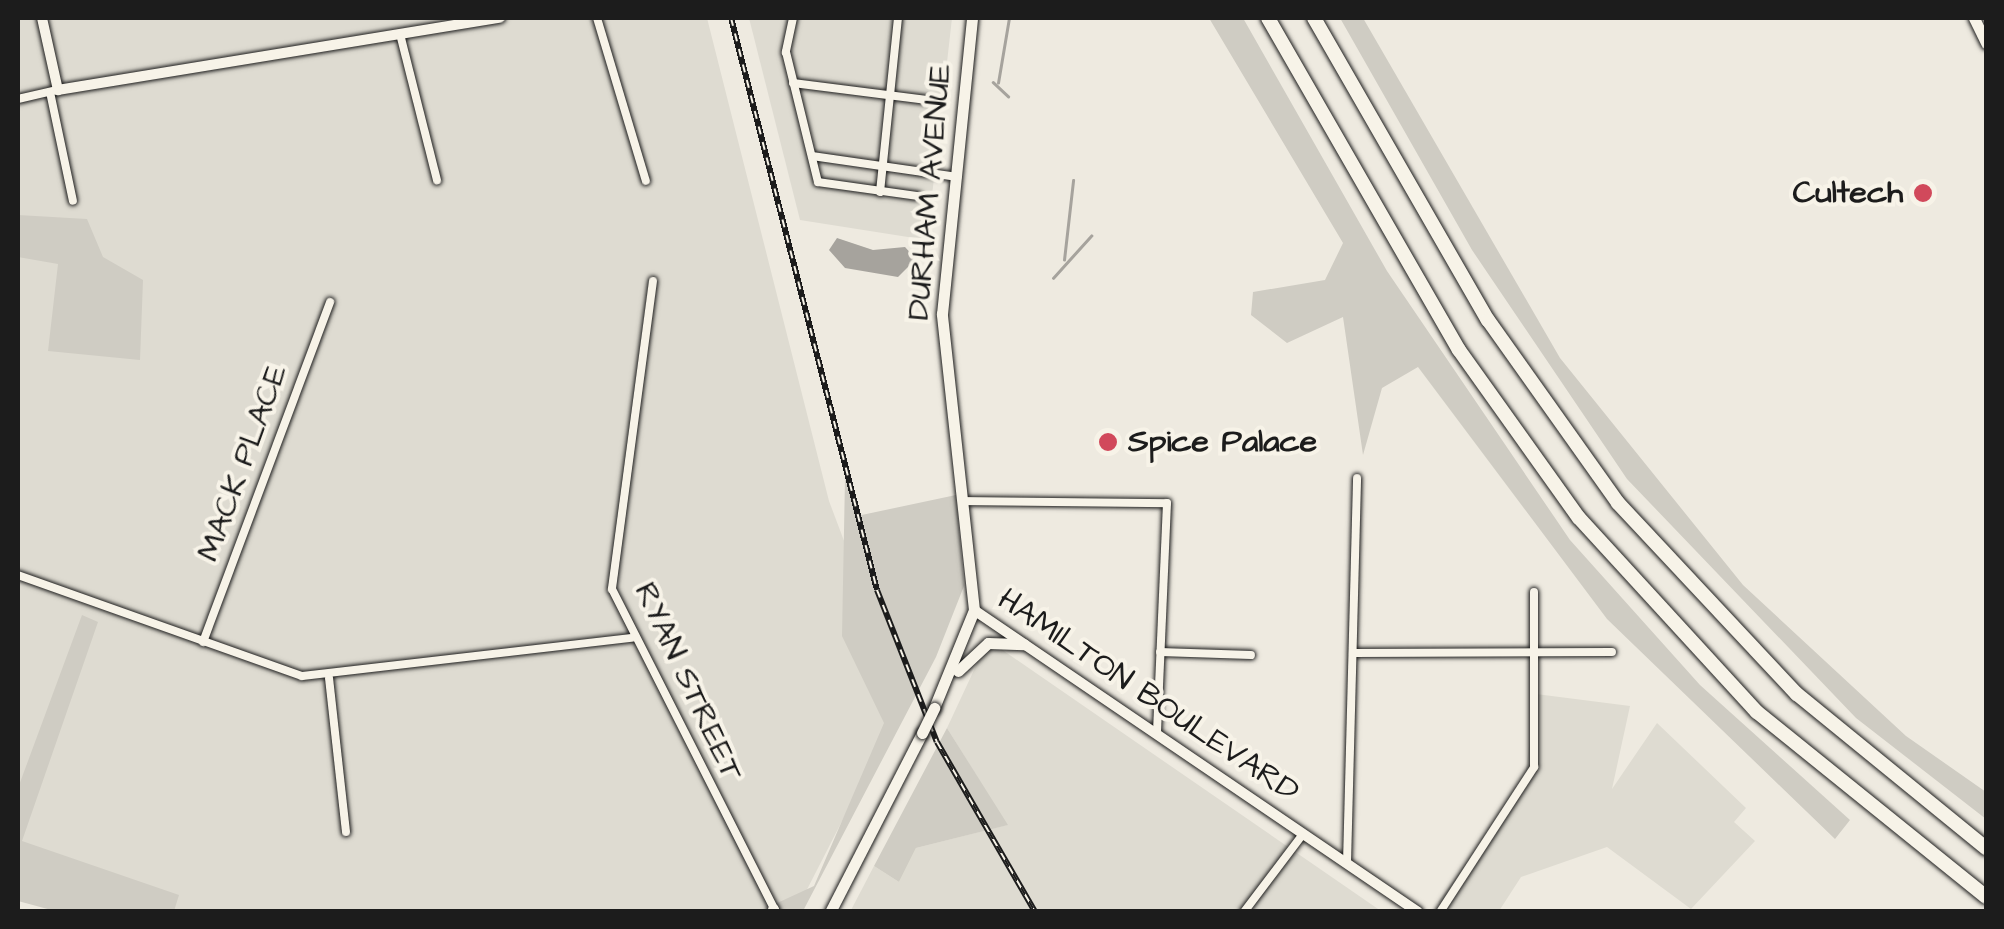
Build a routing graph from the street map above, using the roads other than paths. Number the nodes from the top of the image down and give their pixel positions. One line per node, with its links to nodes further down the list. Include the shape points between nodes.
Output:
1 (42, 18): 13 (street)
2 (500, 18): 10 (street)
3 (597, 18): 21 (street)
4 (793, 18): 12 (street, via 785,41)
5 (898, 18): 14 (street)
6 (972, 18): 19 (main road, DURHAM AVENUE)
7 (1268, 18): 47 (highway, via 1458,350 1578,518 1756,712)
8 (1314, 18): 45 (highway, via 1488,320 1618,503 1798,694)
9 (1974, 18): 11 (main road)
10 (400, 34): 13 (street); 20 (street)
11 (1986, 42)
12 (793, 83): 14 (street); 17 (street)
13 (54, 91): 15 (street); 24 (street)
14 (890, 95): 16 (street); 18 (street)
15 (18, 100)
16 (927, 100)
17 (812, 156): 18 (street); 22 (street, via 818,182)
18 (883, 166): 19 (street); 22 (street)
19 (957, 177): 28 (main road, DURHAM AVENUE, via 942,314)
20 (437, 180)
21 (646, 181)
22 (880, 192): 23 (street)
23 (918, 196)
24 (73, 201)
25 (654, 281): 32 (street, RYAN STREET, via 613,560 612,589)
26 (330, 302): 33 (street, MACK PLACE)
27 (1356, 478): 37 (street)
28 (962, 502): 31 (main road, DURHAM AVENUE); 35 (street, via 1167,503)
29 (18, 574): 33 (street)
30 (1534, 592): 38 (street)
31 (974, 610): 34 (street, HAMILTON BOULEVARD); 41 (main road, HAMILTON BOULEVARD)
32 (632, 638): 40 (street); 48 (street, RYAN STREET)
33 (203, 642): 40 (street)
34 (1024, 644): 41 (main road, via 988,642); 42 (street, HAMILTON BOULEVARD)
35 (1160, 652): 39 (street); 42 (street)
36 (1612, 652): 38 (street)
37 (1353, 653): 38 (street); 46 (street)
38 (1539, 653): 52 (street, via 1534,766)
39 (1251, 655)
40 (329, 678): 43 (street)
41 (945, 686): 49 (main road, HAMILTON BOULEVARD, bridge)
42 (1157, 734): 44 (street, HAMILTON BOULEVARD)
43 (346, 832)
44 (1303, 834): 46 (street, HAMILTON BOULEVARD); 50 (street)
45 (1986, 848)
46 (1346, 863): 51 (street, HAMILTON BOULEVARD)
47 (1986, 897)
48 (774, 911)
49 (830, 912)
50 (1244, 912)
51 (1418, 912)
52 (1440, 912)

